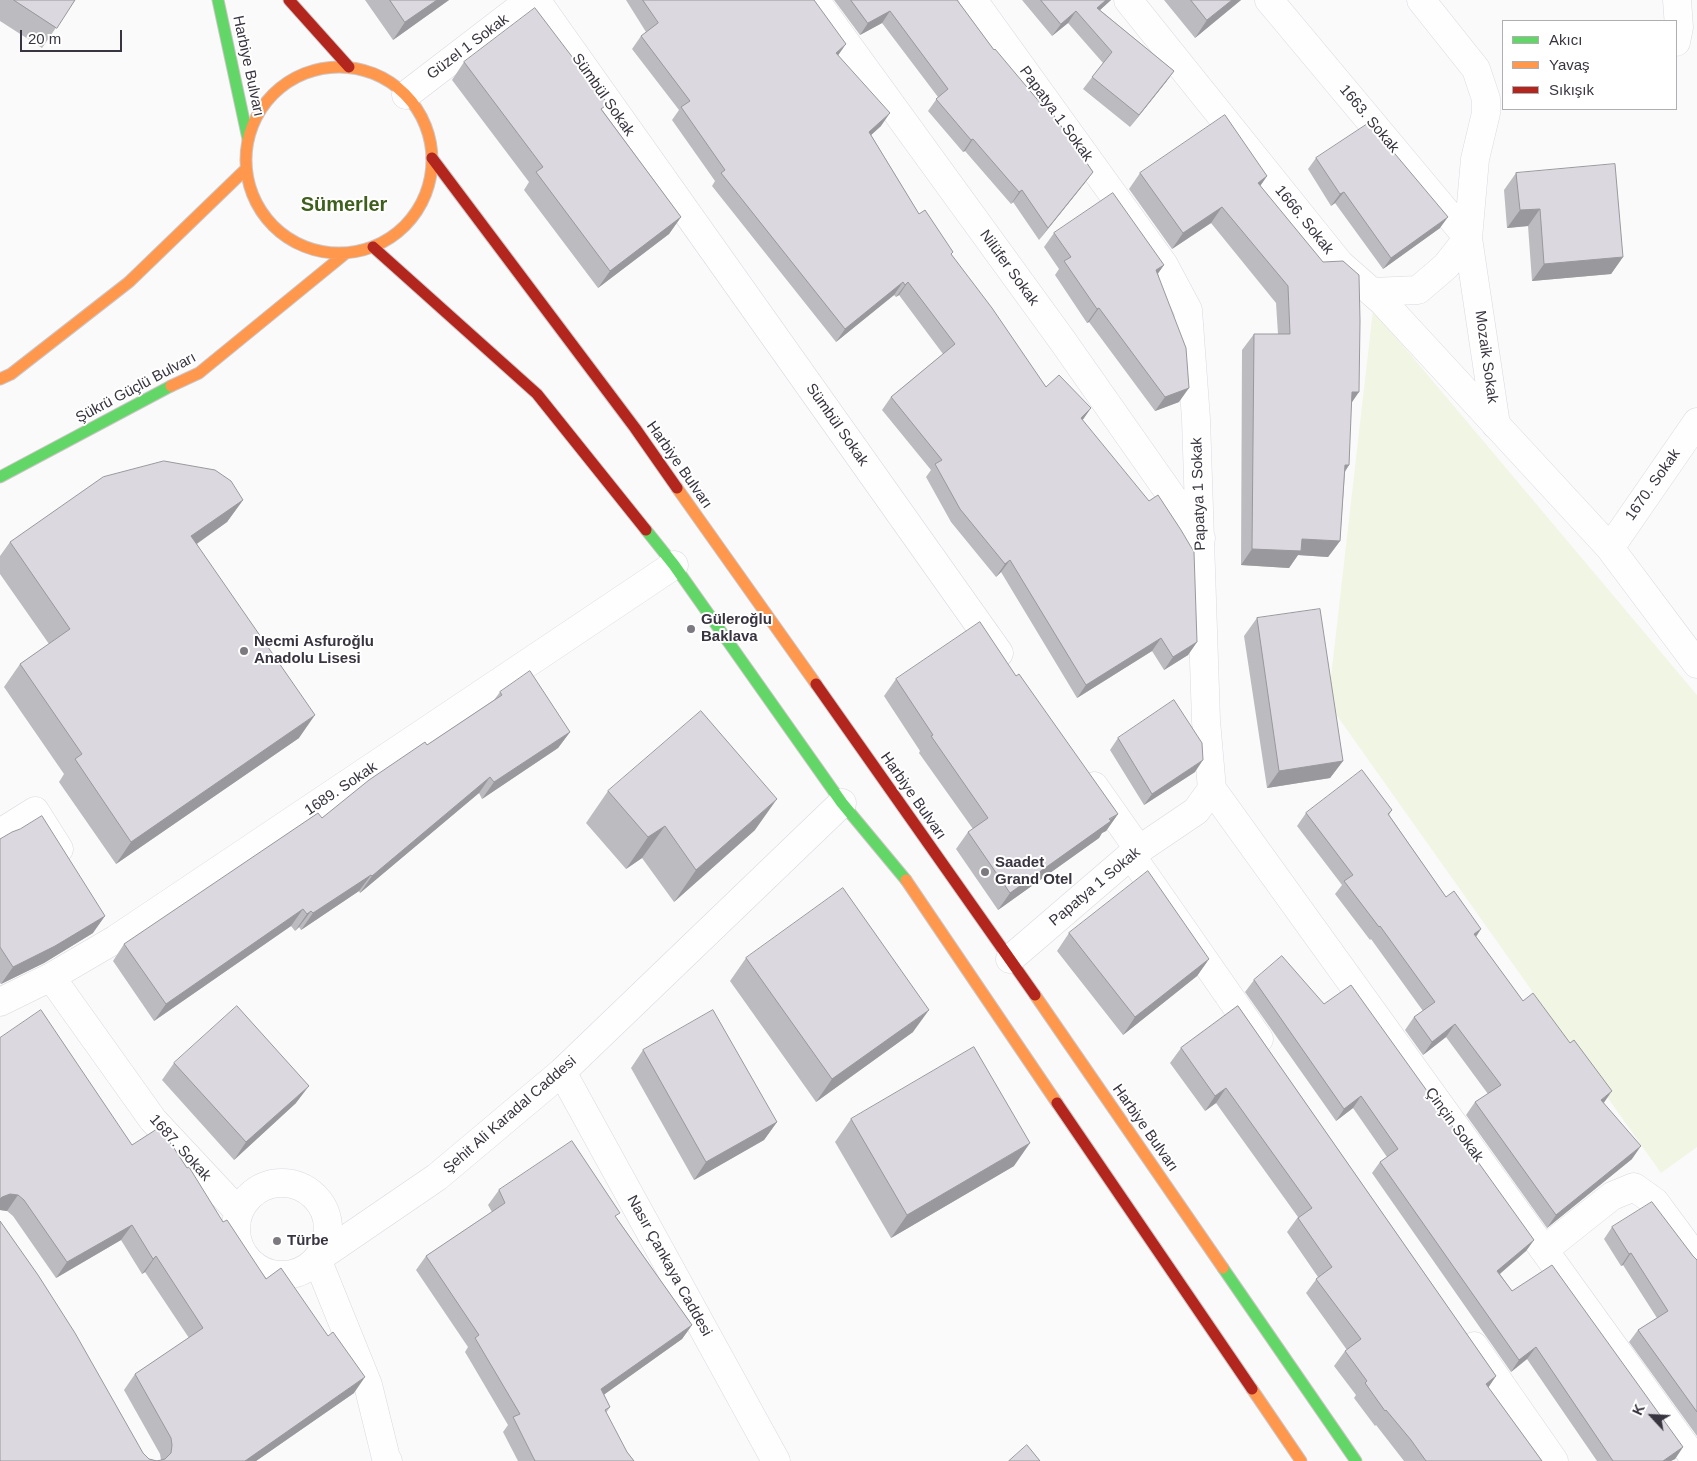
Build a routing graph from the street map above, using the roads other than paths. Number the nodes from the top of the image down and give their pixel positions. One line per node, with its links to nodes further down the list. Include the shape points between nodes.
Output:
1 (218, 0): 15 (main road, Harbiye Bulvarı)
2 (289, 0): 12 (main road)
3 (530, 0): 13 (street, Güzel 1 Sokak)
4 (536, 0): 30 (street, Sümbül Sokak)
5 (815, 0): 26 (street, Nilüfer Sokak)
6 (973, 0): 26 (street, Papatya 1 Sokak, via 1164,265 1188,310)
7 (1128, 0): 21 (street, 1666. Sokak, via 1340,264)
8 (1269, 0): 18 (street, 1663. Sokak)
9 (1421, 0): 14 (street, Mozaik Sokak)
10 (1678, 0): 11 (street)
11 (1677, 37)
12 (349, 67): 13 (main road, Harbiye Bulvarı, via 376,75); 15 (main road, Harbiye Bulvarı, via 322,68 296,77 275,93 258,114)
13 (406, 95): 16 (main road, Harbiye Bulvarı, via 420,114 429,135)
14 (1495, 97): 18 (street, Mozaik Sokak, via 1486,113 1476,159)
15 (248, 139): 17 (main road, Harbiye Bulvarı)
16 (432, 158): 19 (main road, Harbiye Bulvarı, via 428,186 416,212 398,232); 39 (main road, Harbiye Bulvarı, via 635,428)
17 (246, 169): 20 (main road, Harbiye Bulvarı, via 253,197 268,221 290,240 317,251); 22 (main road, via 129,282 12,374)
18 (1468, 238): 21 (street, via 1446,266 1418,290); 24 (street, Mozaik Sokak)
19 (373, 247): 20 (main road, Harbiye Bulvarı); 28 (main road, via 537,394)
20 (346, 253): 25 (main road, Şükrü Güçlü Bulvarı, via 198,373)
21 (1372, 292): 24 (street, 1666. Sokak)
22 (0, 379)
23 (1697, 422): 27 (street, 1670. Sokak)
24 (1496, 425): 27 (street, Mozaik Sokak)
25 (0, 477)
26 (1201, 538): 32 (street, Papatya 1 Sokak, via 1206,721)
27 (1610, 548): 29 (street, Mozaik Sokak)
28 (674, 565): 33 (main road); 38 (street, 1689. Sokak)
29 (1697, 664)
30 (1013, 672)
31 (1082, 769): 35 (street)
32 (1212, 789): 35 (street, Papatya 1 Sokak, via 1196,811); 45 (street, Çinçin Sokak)
33 (842, 804): 43 (street, Şehit Ali Karadal Caddesi); 51 (main road, via 912,887)
34 (0, 833): 36 (street, via 34,811)
35 (1135, 853): 39 (street, Papatya 1 Sokak); 42 (street)
36 (70, 867)
37 (101, 915): 38 (street)
38 (116, 940): 40 (street, 1689. Sokak)
39 (1010, 960): 52 (main road, Harbiye Bulvarı)
40 (50, 977): 41 (street, 1689. Sokak); 44 (street, 1687. Sokak, via 153,1120)
41 (0, 1002)
42 (1274, 1060)
43 (562, 1072): 46 (street, Şehit Ali Karadal Caddesi, via 437,1177); 50 (street, Nasır Çankaya Caddesi)
44 (239, 1212): 46 (street, via 236,1226 243,1253 265,1272 293,1274); 46 (street, via 260,1188 275,1183 306,1189 326,1214 325,1245)
45 (1544, 1250): 47 (street, via 1612,1196 1634,1187 1654,1202); 54 (street, Çinçin Sokak)
46 (317, 1259): 49 (street, via 368,1385)
47 (1697, 1259)
48 (1462, 1330): 53 (street)
49 (385, 1460)
50 (776, 1461)
51 (1301, 1461)
52 (1356, 1461)
53 (1554, 1461)
54 (1696, 1461)

